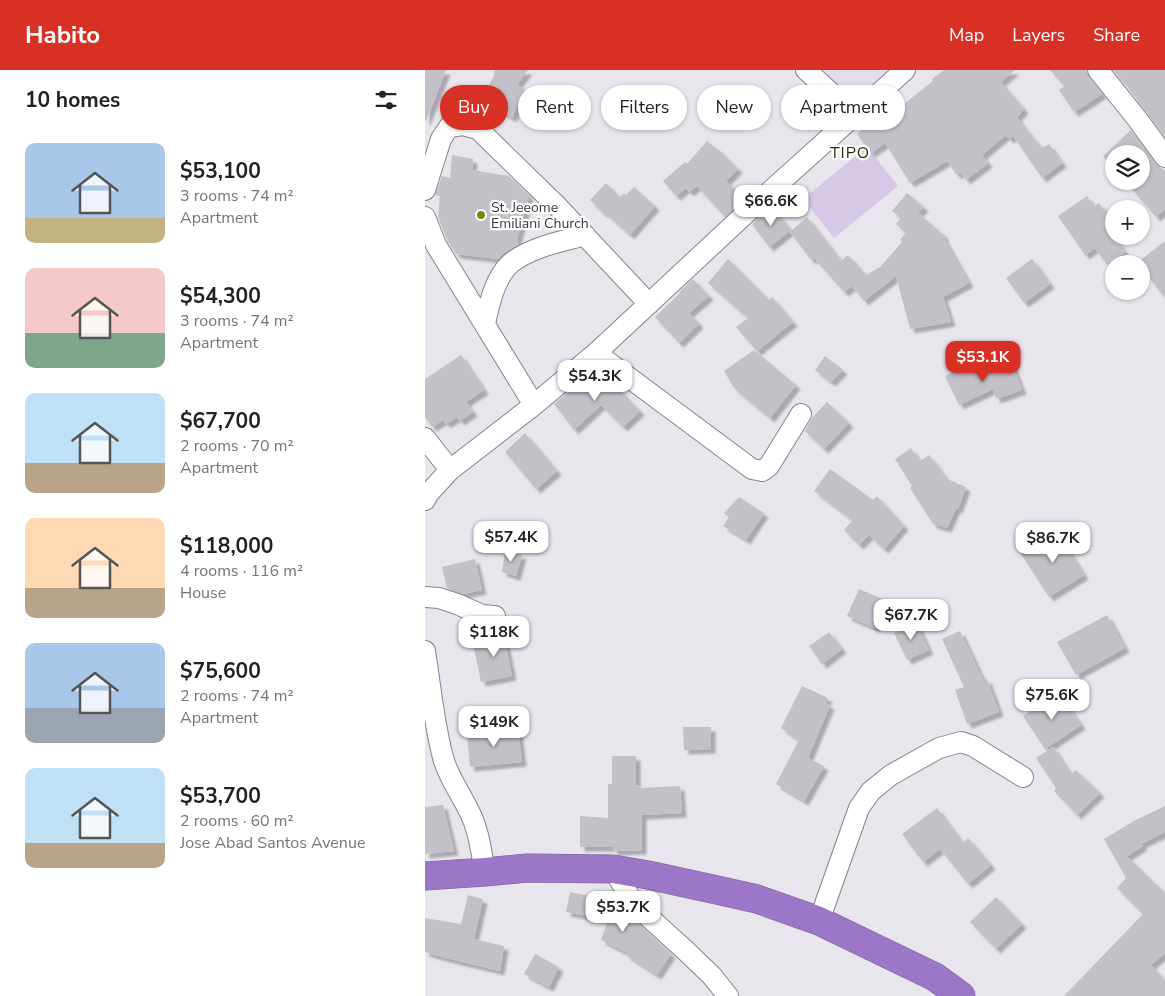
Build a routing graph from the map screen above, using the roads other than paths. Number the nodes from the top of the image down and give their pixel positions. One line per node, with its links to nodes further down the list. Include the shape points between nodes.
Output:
1 (806, 70): 4 (street)
2 (905, 70): 5 (street)
3 (1098, 70): 7 (street)
4 (823, 85)
5 (888, 85)
6 (838, 130): 11 (street)
7 (1165, 157)
8 (425, 190): 10 (street, via 441,139 449,127 463,124 478,129)
9 (425, 217): 12 (street, via 435,245)
10 (585, 236): 11 (street); 12 (street, via 529,252 511,264 500,278 489,303)
11 (649, 304): 13 (street)
12 (485, 324): 14 (street)
13 (596, 353): 14 (street); 15 (street, via 753,469 762,471 769,466)
14 (534, 405): 17 (street)
15 (801, 414)
16 (425, 438): 17 (street)
17 (450, 470): 18 (street)
18 (425, 500)
19 (425, 597): 20 (street, via 439,598 482,615)
20 (495, 616)
21 (425, 651): 24 (street, via 445,763 479,837)
22 (1023, 777): 26 (street, via 961,742 939,748 891,775 871,791 859,808)
23 (613, 869): 24 (highway, via 527,868); 26 (highway, via 757,899); 27 (street, via 642,912 712,976)
24 (485, 872): 25 (highway)
25 (425, 876)
26 (819, 921): 28 (highway, via 935,977)
27 (728, 996)
28 (961, 996)

